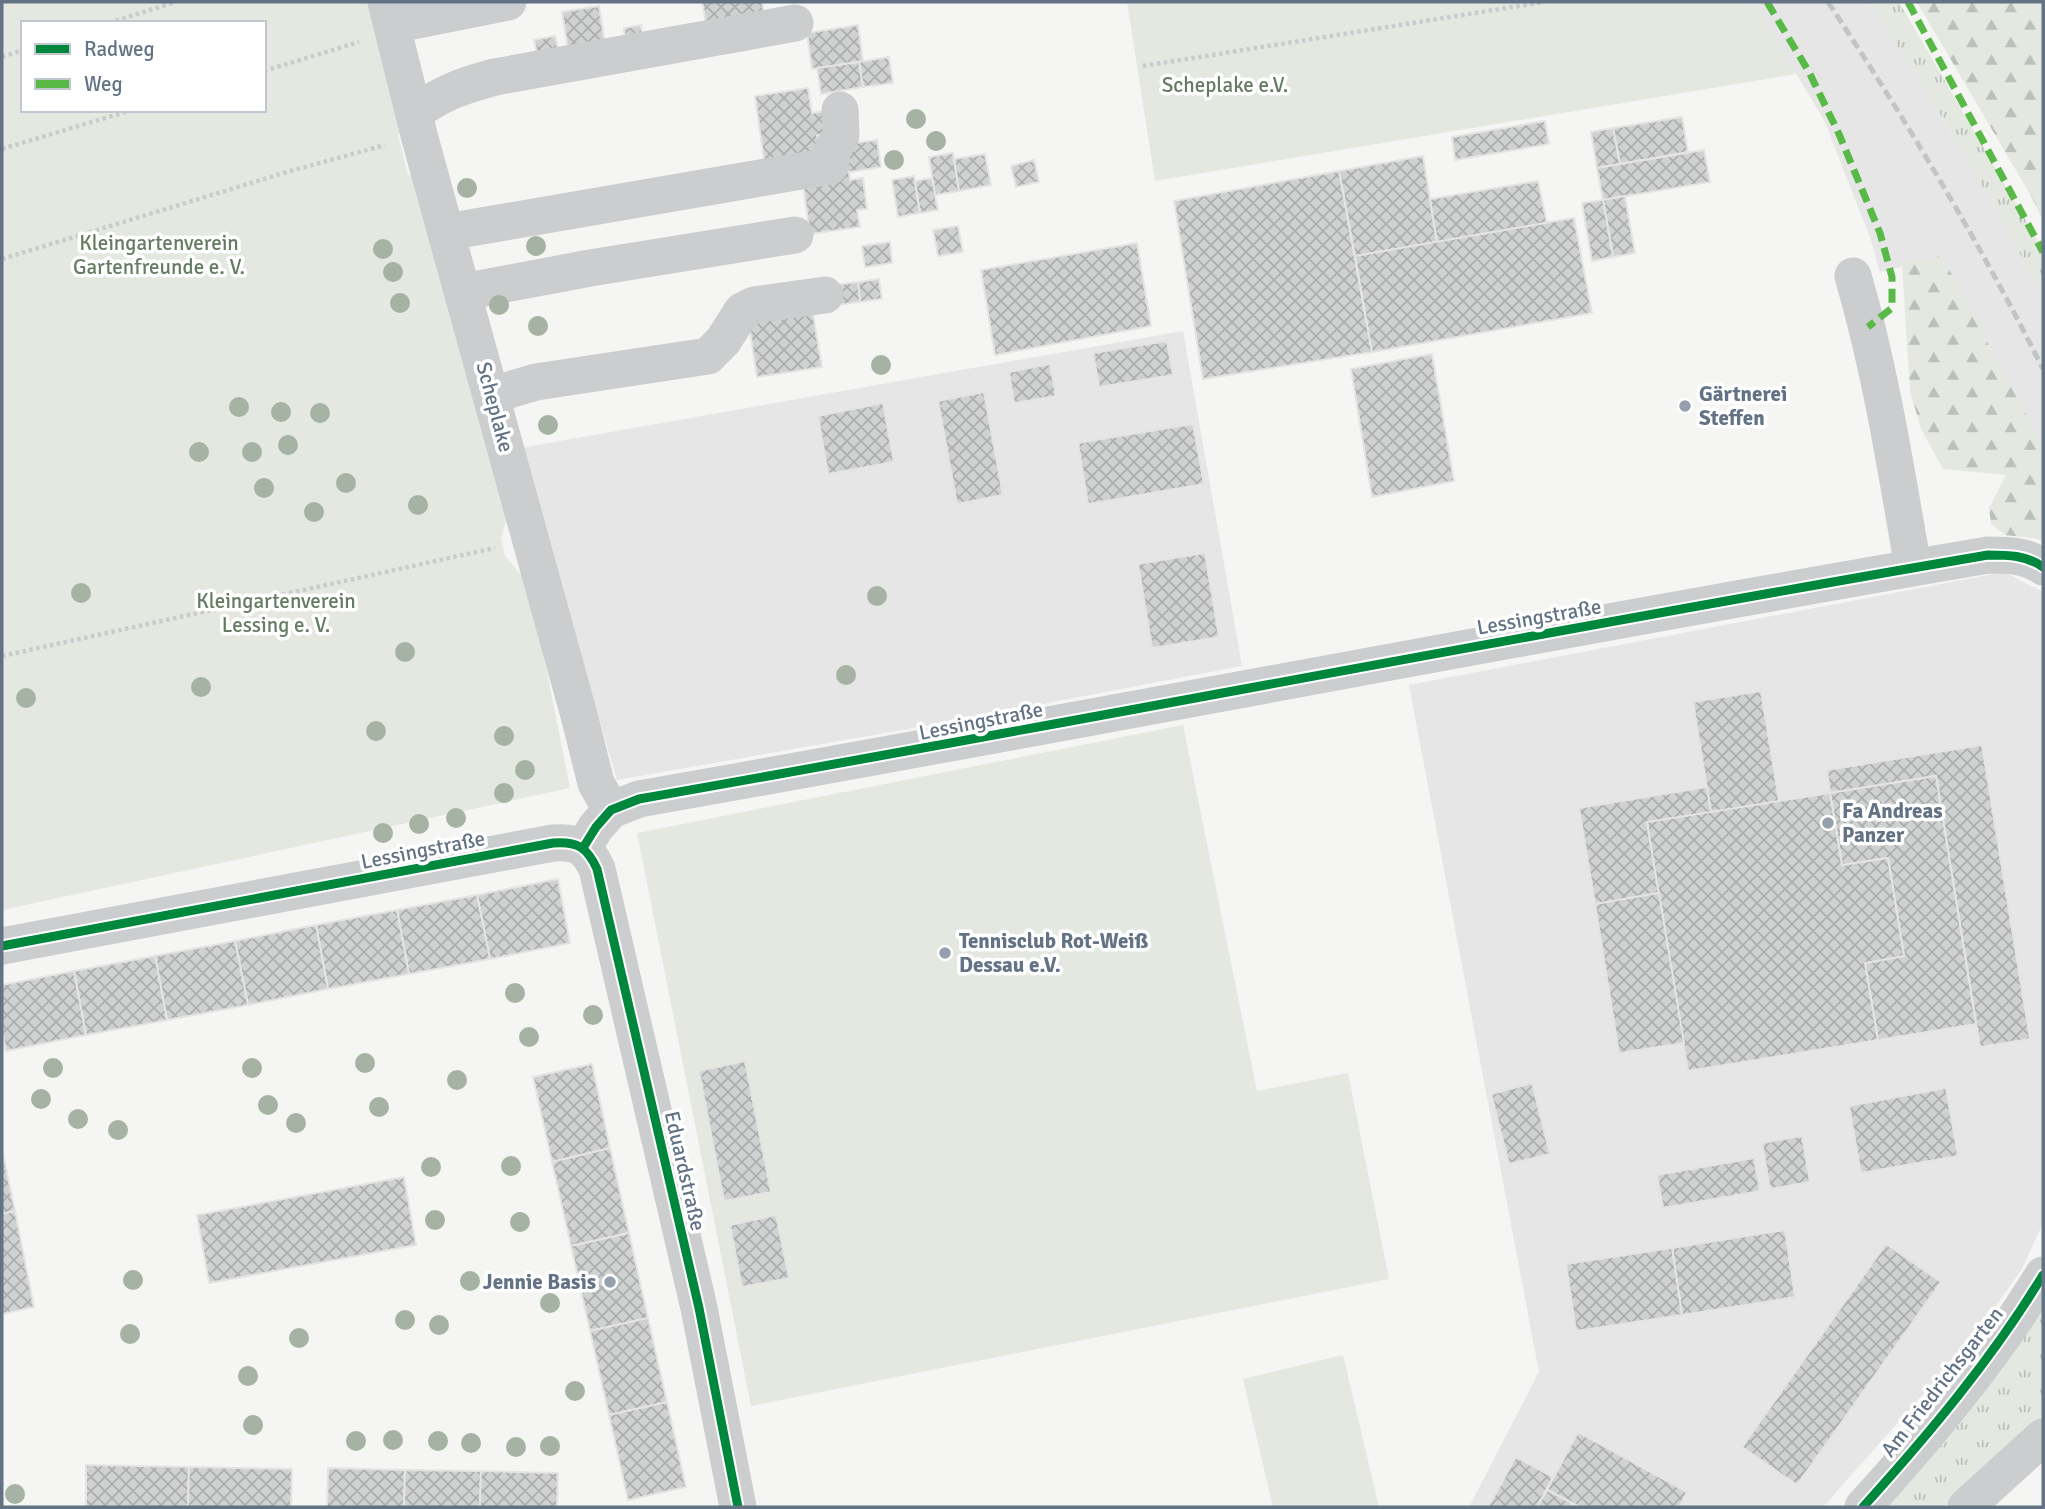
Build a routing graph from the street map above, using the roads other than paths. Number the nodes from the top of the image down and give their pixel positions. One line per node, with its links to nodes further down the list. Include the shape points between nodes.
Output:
1 (508, 2): 2 (street)
2 (390, 19): 5 (street, Scheplake)
3 (795, 23): 5 (street, via 464,85 439,95)
4 (840, 110): 6 (street, via 841,136 830,166)
5 (417, 124): 6 (street, Scheplake)
6 (447, 232): 9 (street, Scheplake)
7 (795, 235): 9 (street)
8 (1853, 276): 12 (street, via 1879,379)
9 (463, 292): 11 (street, Scheplake)
10 (825, 295): 11 (street, via 742,310 708,356 536,382)
11 (492, 395): 14 (street, Scheplake, via 596,783)
12 (1913, 567): 13 (street, Lessingstraße, via 2012,555); 14 (street, Lessingstraße, via 639,799)
13 (2043, 567)
14 (611, 810): 15 (street)
15 (583, 848): 16 (street, Lessingstraße, via 569,842 553,843); 19 (street, Eduardstraße, via 597,869 699,1308)
16 (2, 946)
17 (2043, 1275): 20 (street, Am Friedrichsgarten, via 1969,1383)
18 (2043, 1437): 21 (street)
19 (737, 1507)
20 (1863, 1507)
21 (1966, 1507)

